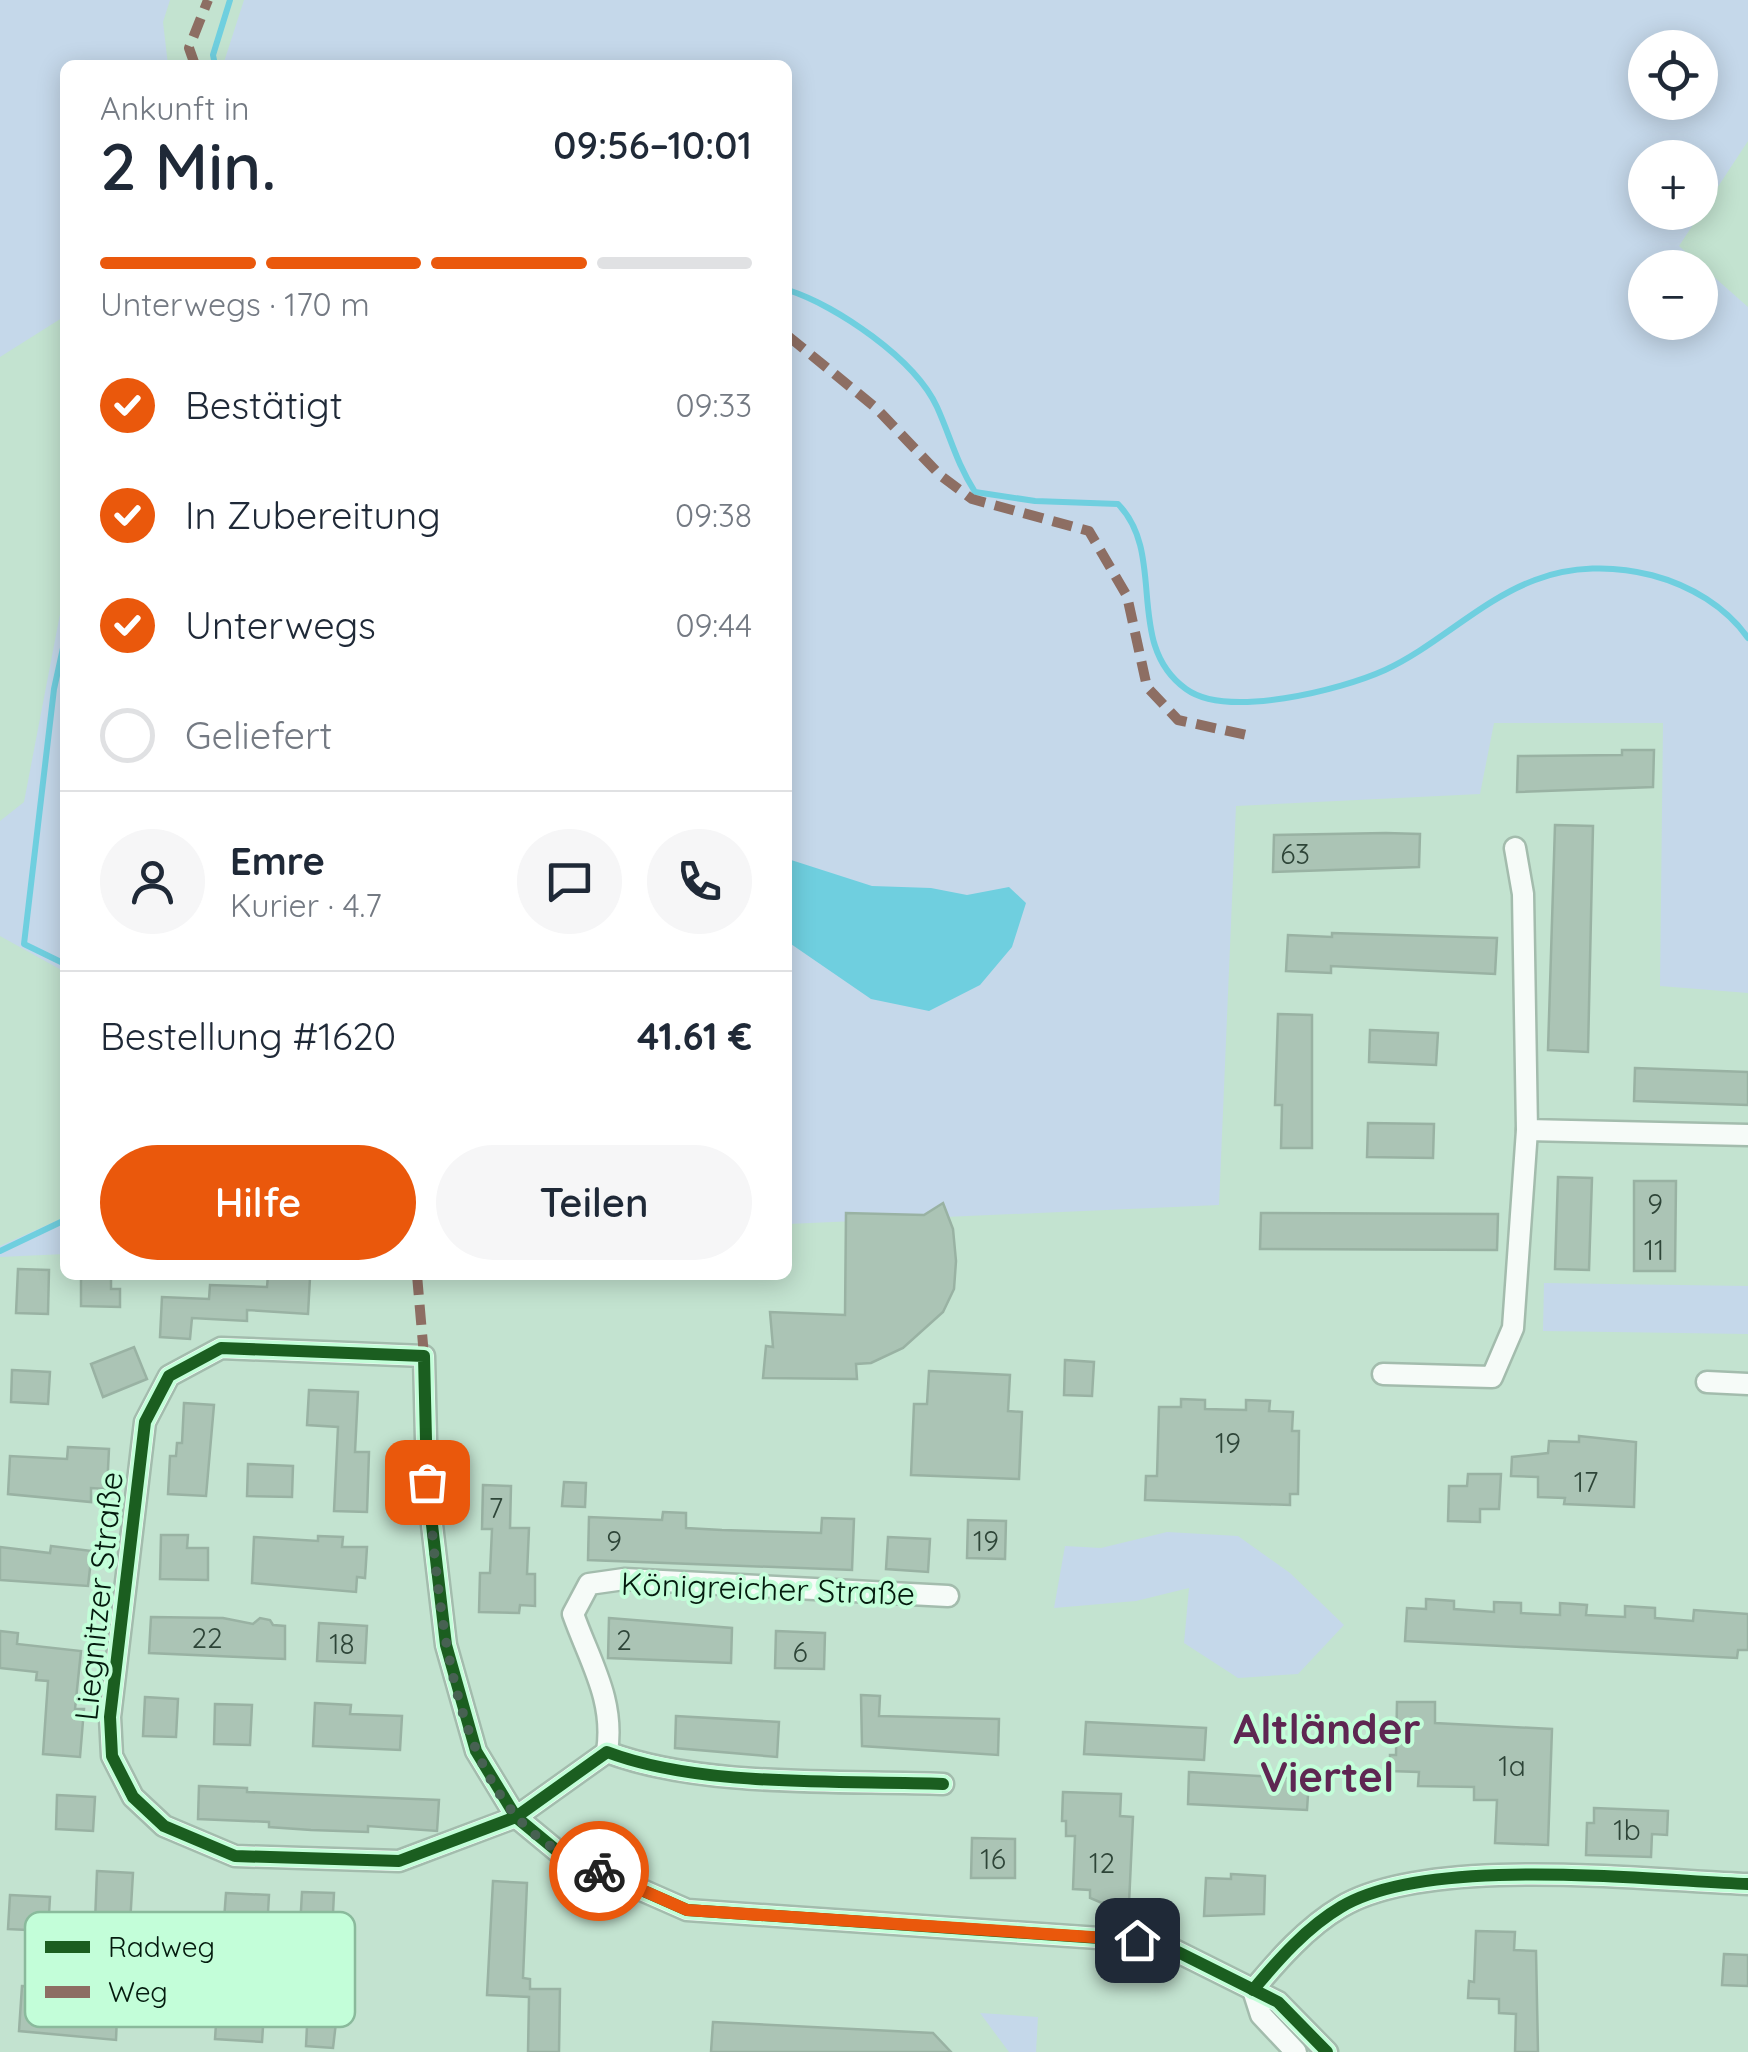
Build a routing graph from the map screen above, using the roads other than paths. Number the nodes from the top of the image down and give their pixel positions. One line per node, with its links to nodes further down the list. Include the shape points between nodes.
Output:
1 (1515, 848): 2 (street, via 1523,894)
2 (1527, 1130): 3 (street); 4 (street, via 1513,1328 1492,1377)
3 (1748, 1135)
4 (1384, 1374)
5 (1706, 1382): 6 (street)
6 (1748, 1384)
7 (948, 1596): 8 (street, Königreicher Straße, via 624,1580 589,1584 573,1614 605,1693)
8 (607, 1752): 9 (street, via 644,1766 692,1772); 10 (street, Liegnitzer Straße)
9 (943, 1784)
10 (516, 1817): 10 (street, Liegnitzer Straße, via 399,1862 234,1856 164,1826 133,1798 112,1756 110,1718 144,1422 169,1376 221,1348 424,1356 427,1482 446,1645 476,1750); 12 (street, via 562,1855 687,1910 1158,1942)
11 (1748, 1884): 12 (street, via 1431,1878 1342,1906 1284,1953)
12 (1254, 1990): 13 (street, via 1261,2015); 14 (street, via 1293,2014)
13 (1296, 2052)
14 (1327, 2052)

